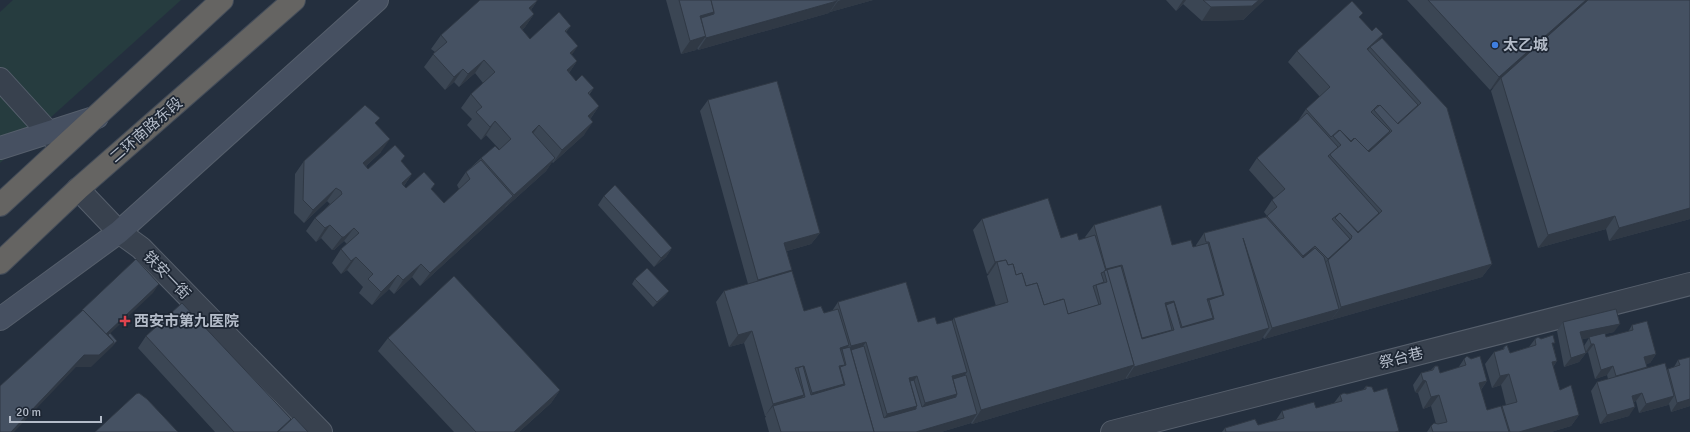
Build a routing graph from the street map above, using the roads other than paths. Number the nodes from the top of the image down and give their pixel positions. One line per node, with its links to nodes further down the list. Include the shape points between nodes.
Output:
1 (222, 0): 5 (highway)
2 (294, 0): 9 (highway, 二环南路东段)
3 (377, 0): 11 (main road)
4 (0, 79): 6 (street)
5 (97, 117): 6 (main road); 8 (highway)
6 (49, 132): 7 (main road); 8 (street)
7 (0, 148)
8 (63, 149): 10 (highway)
9 (78, 189): 11 (street, 铁安一街); 12 (highway, 二环南路东段)
10 (0, 206)
11 (118, 232): 14 (main road); 15 (street, 铁安一街, via 141,248)
12 (0, 263)
13 (1690, 284): 16 (street, 祭台巷)
14 (0, 319)
15 (321, 432)
16 (1112, 432)

